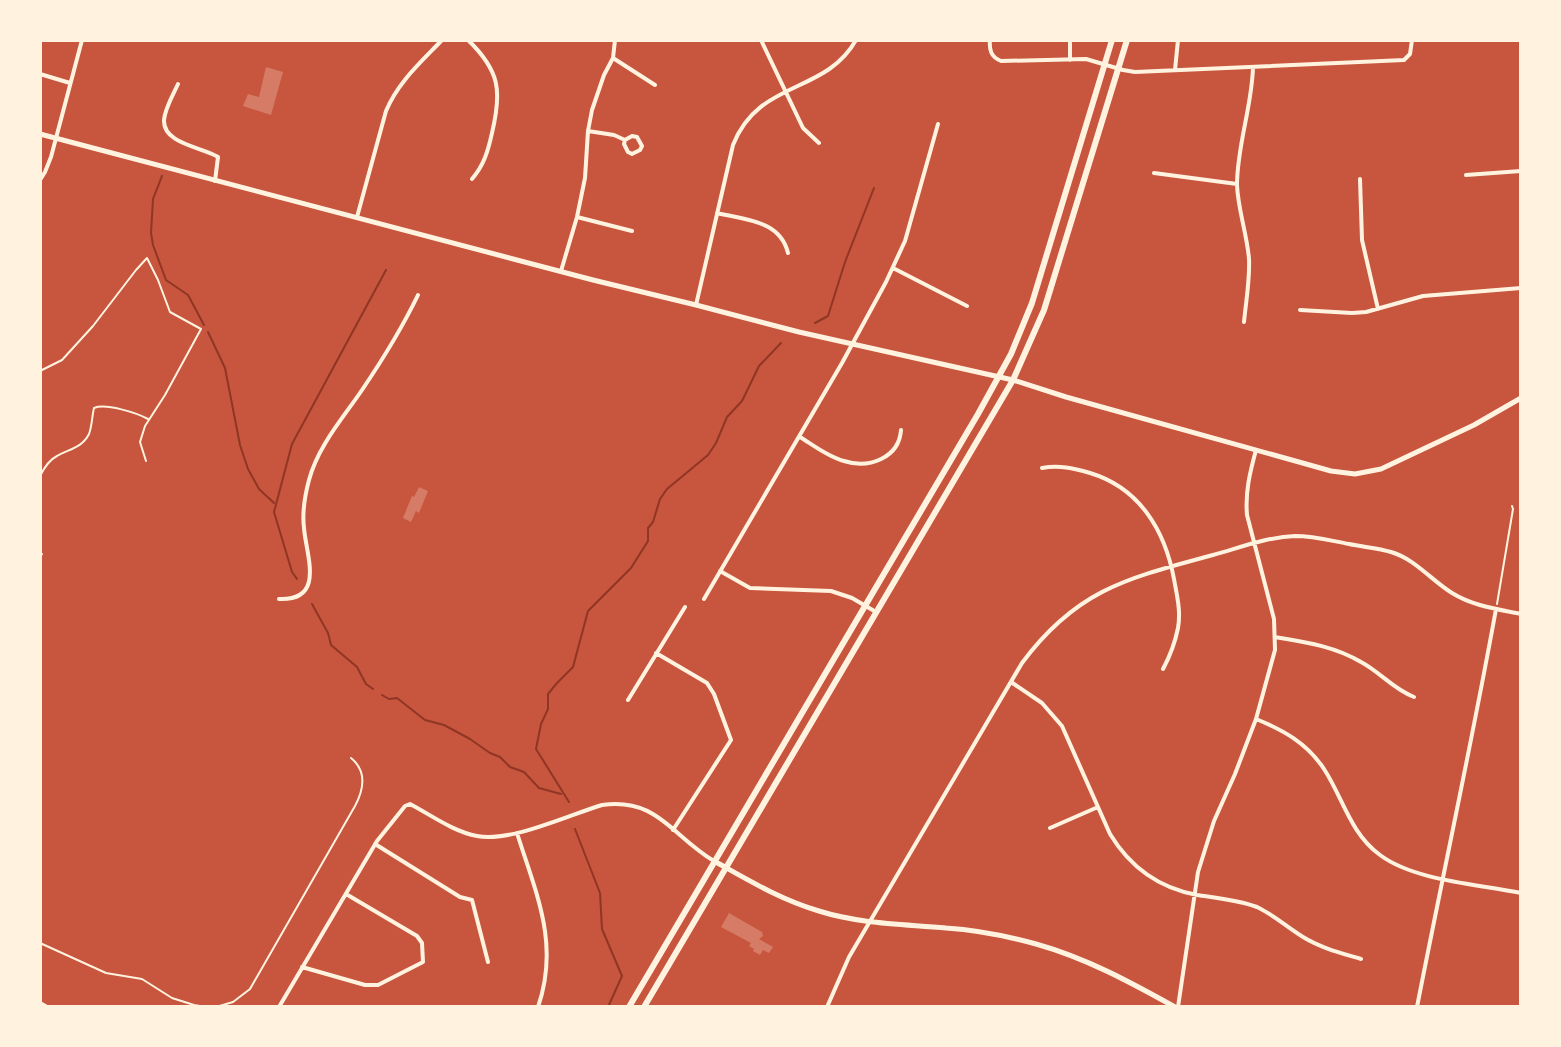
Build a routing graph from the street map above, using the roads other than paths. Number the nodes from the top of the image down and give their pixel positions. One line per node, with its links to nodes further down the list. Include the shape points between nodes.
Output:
1 (82, 40): 20 (street)
2 (442, 40): 39 (street, via 391,98)
3 (468, 40): 33 (street, via 488,62 497,92 486,158)
4 (615, 40): 13 (street)
5 (761, 40): 23 (street)
6 (856, 40): 23 (street, via 827,72)
7 (990, 40): 14 (street, via 990,51 1001,61)
8 (1070, 40): 14 (street)
9 (1112, 40): 15 (main road)
10 (1127, 40): 17 (main road)
11 (1178, 40): 18 (street)
12 (1412, 40): 16 (street, via 1404,60)
13 (613, 58): 22 (street); 25 (street, via 596,93)
14 (1070, 60): 15 (street)
15 (1105, 64): 17 (street); 53 (main road, via 1032,303)
16 (1253, 67): 18 (street); 37 (street)
17 (1118, 69): 18 (street); 54 (main road, via 1044,310)
18 (1175, 70)
19 (40, 74): 20 (street)
20 (70, 83): 27 (street)
21 (178, 84): 36 (street, via 165,127 177,141 218,157)
22 (655, 85)
23 (785, 92): 29 (street, via 803,128); 38 (street, via 743,123)
24 (938, 124): 43 (street)
25 (588, 131): 28 (street); 40 (street)
26 (40, 134): 27 (street)
27 (55, 138): 35 (street); 36 (street)
28 (625, 140): 28 (street, via 637,137 642,146 632,154)
29 (819, 143)
30 (1521, 171): 32 (street)
31 (1154, 173): 37 (street)
32 (1466, 175)
33 (472, 179)
34 (1360, 179): 49 (street, via 1362,240)
35 (40, 180)
36 (215, 181): 39 (street)
37 (1237, 184): 51 (street, via 1249,260)
38 (717, 213): 42 (street, via 771,227); 47 (street)
39 (357, 217): 44 (street)
40 (577, 217): 41 (street); 44 (street)
41 (632, 231)
42 (788, 253)
43 (893, 268): 48 (street); 52 (street)
44 (561, 271): 47 (street)
45 (1521, 288): 49 (street, via 1423,296)
46 (418, 295): 63 (street, via 315,464 303,518 311,577 299,595)
47 (696, 305): 52 (street)
48 (967, 306)
49 (1378, 309): 50 (street)
50 (1300, 310)
51 (1244, 322)
52 (853, 343): 53 (street); 57 (street)
53 (999, 377): 54 (street); 65 (main road)
54 (1013, 380): 58 (street); 68 (main road)
55 (1521, 398): 58 (street, via 1453,436 1368,472 1331,471)
56 (901, 430): 57 (street, via 890,455 863,464 836,458)
57 (800, 437): 62 (street)
58 (1256, 450): 60 (street, via 1246,502)
59 (1042, 468): 61 (street, via 1071,467 1125,490 1153,520)
60 (1254, 543): 61 (street); 67 (street, via 1308,536 1390,552 1457,596); 70 (street)
61 (1172, 566): 72 (street, via 1178,627); 73 (street, via 1113,586 1078,606 1034,647)
62 (720, 571): 64 (street); 65 (street, via 750,588 831,591)
63 (279, 599)
64 (704, 599)
65 (865, 605): 68 (street); 82 (main road)
66 (685, 607): 71 (street)
67 (1496, 609): 69 (street); 84 (street)
68 (876, 612): 83 (main road)
69 (1521, 614)
70 (1275, 637): 74 (street, via 1347,655); 76 (street)
71 (656, 653): 75 (street); 79 (street, via 707,683 731,740)
72 (1163, 669)
73 (1011, 682): 77 (street, via 1042,703 1062,726); 88 (street)
74 (1414, 697)
75 (628, 700)
76 (1256, 719): 84 (street, via 1292,736 1314,756 1352,825 1370,846 1405,868); 87 (street, via 1214,821)
77 (1098, 807): 78 (street); 87 (street, via 1136,867 1170,888)
78 (1050, 828)
79 (673, 830): 80 (street, via 655,814 614,803); 82 (street)
80 (517, 833): 81 (street, via 476,836 410,804); 95 (street, via 547,935)
81 (375, 844): 86 (street); 90 (street, via 472,900)
82 (714, 861): 83 (street); 96 (main road)
83 (726, 868): 88 (street, via 796,903); 97 (main road)
84 (1442, 879): 85 (street); 100 (street)
85 (1521, 893)
86 (346, 894): 91 (street); 91 (street, via 417,936 423,962 378,985)
87 (1193, 894): 89 (street, via 1253,906 1317,945); 99 (street)
88 (869, 922): 98 (street); 99 (street, via 949,928 1037,945 1102,968)
89 (1361, 959)
90 (488, 962)
91 (302, 967): 94 (street)
92 (40, 1003): 93 (street)
93 (47, 1007)
94 (279, 1007)
95 (538, 1007)
96 (629, 1007)
97 (644, 1007)
98 (827, 1007)
99 (1176, 1007)
100 (1417, 1007)

